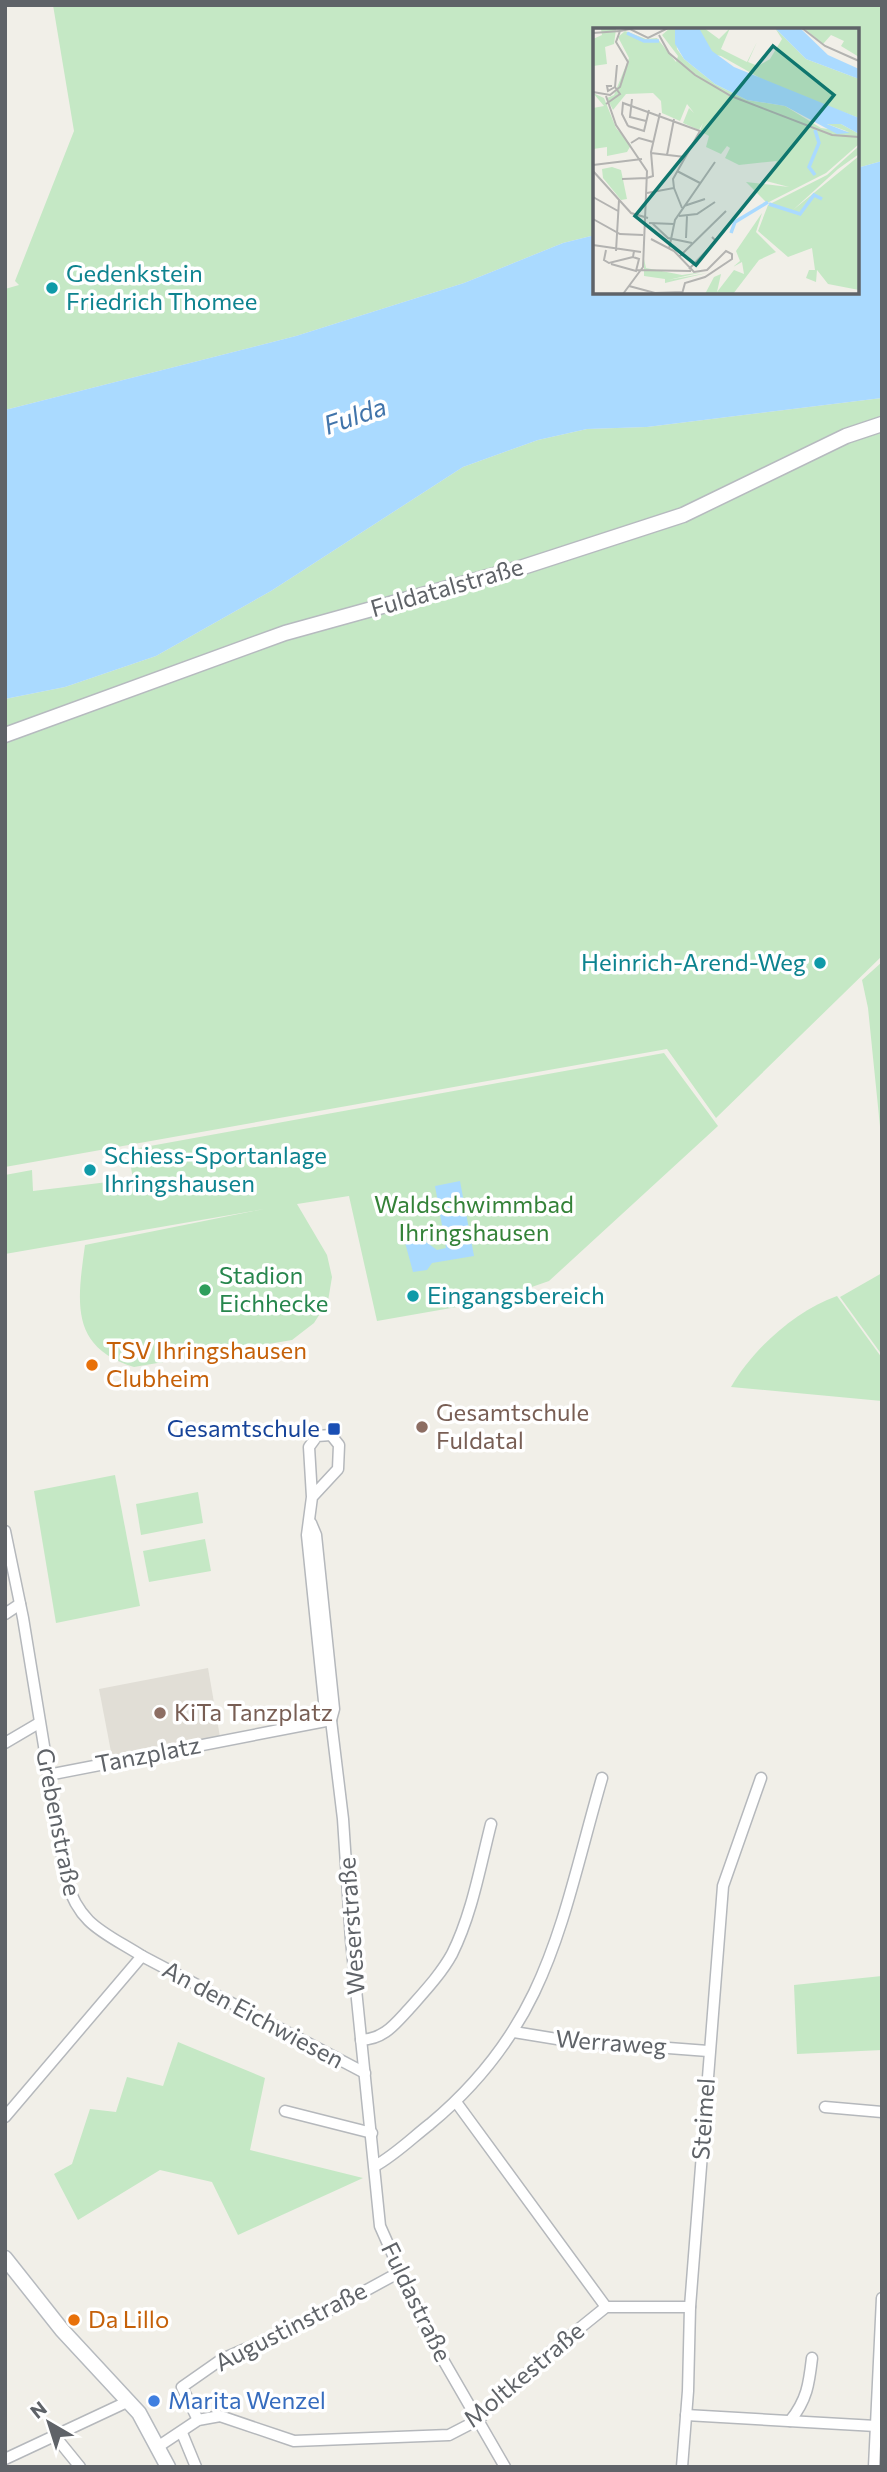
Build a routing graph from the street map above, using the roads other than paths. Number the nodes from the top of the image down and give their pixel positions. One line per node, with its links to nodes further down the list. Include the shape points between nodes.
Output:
1 (882, 424): 2 (main road, Fuldatalstraße, via 846,436 683,515 520,568 285,634)
2 (5, 735)
3 (312, 1497): 3 (street, Weserstraße, via 338,1469 341,1454 335,1437 325,1434 309,1447); 7 (street, Weserstraße, via 307,1535 325,1711)
4 (5, 1531): 5 (street, Grebenstraße)
5 (20, 1604): 6 (street); 8 (street, Grebenstraße)
6 (5, 1614)
7 (331, 1720): 10 (street, Tanzplatz); 16 (street, Weserstraße)
8 (38, 1723): 9 (street); 10 (street, Grebenstraße)
9 (5, 1743)
10 (48, 1774): 14 (street, Grebenstraße, via 74,1905 86,1920)
11 (602, 1778): 15 (street, via 555,1945)
12 (761, 1778): 17 (street, Steimel, via 723,1886)
13 (491, 1824): 16 (street, via 452,1953 386,2034)
14 (142, 1956): 18 (street, An den Eichwiesen); 23 (street)
15 (514, 2032): 17 (street, Werraweg); 19 (street)
16 (361, 2040): 18 (street, Weserstraße)
17 (708, 2051): 30 (street, Steimel)
18 (365, 2073): 24 (street, Weserstraße)
19 (456, 2102): 25 (street); 29 (street)
20 (825, 2107): 22 (street)
21 (285, 2111): 24 (street)
22 (882, 2112)
23 (5, 2117)
24 (372, 2133): 25 (street, Weserstraße)
25 (375, 2166): 27 (street, Fuldastraße, via 380,2226)
26 (5, 2258): 32 (main road, via 62,2330)
27 (398, 2273): 34 (street, Augustinstraße, via 308,2322 222,2359 182,2387); 35 (street, Fuldastraße)
28 (882, 2298): 37 (street)
29 (607, 2307): 30 (street, Moltkestraße); 35 (street, Moltkestraße, via 544,2357)
30 (690, 2307): 33 (street, Steimel)
31 (812, 2358): 36 (street, via 809,2390)
32 (129, 2401): 39 (street); 40 (main road)
33 (686, 2415): 36 (street); 46 (street, Steimel)
34 (198, 2420): 35 (street, Moltkestraße, via 220,2416 294,2441 449,2435); 38 (street)
35 (478, 2420): 45 (street, Fuldastraße)
36 (790, 2421): 37 (street)
37 (876, 2426): 47 (street)
38 (182, 2433): 40 (street); 44 (street)
39 (54, 2435): 41 (street); 42 (street)
40 (159, 2446): 43 (main road)
41 (5, 2459)
42 (80, 2467)
43 (168, 2467)
44 (196, 2467)
45 (505, 2467)
46 (682, 2467)
47 (874, 2467)

